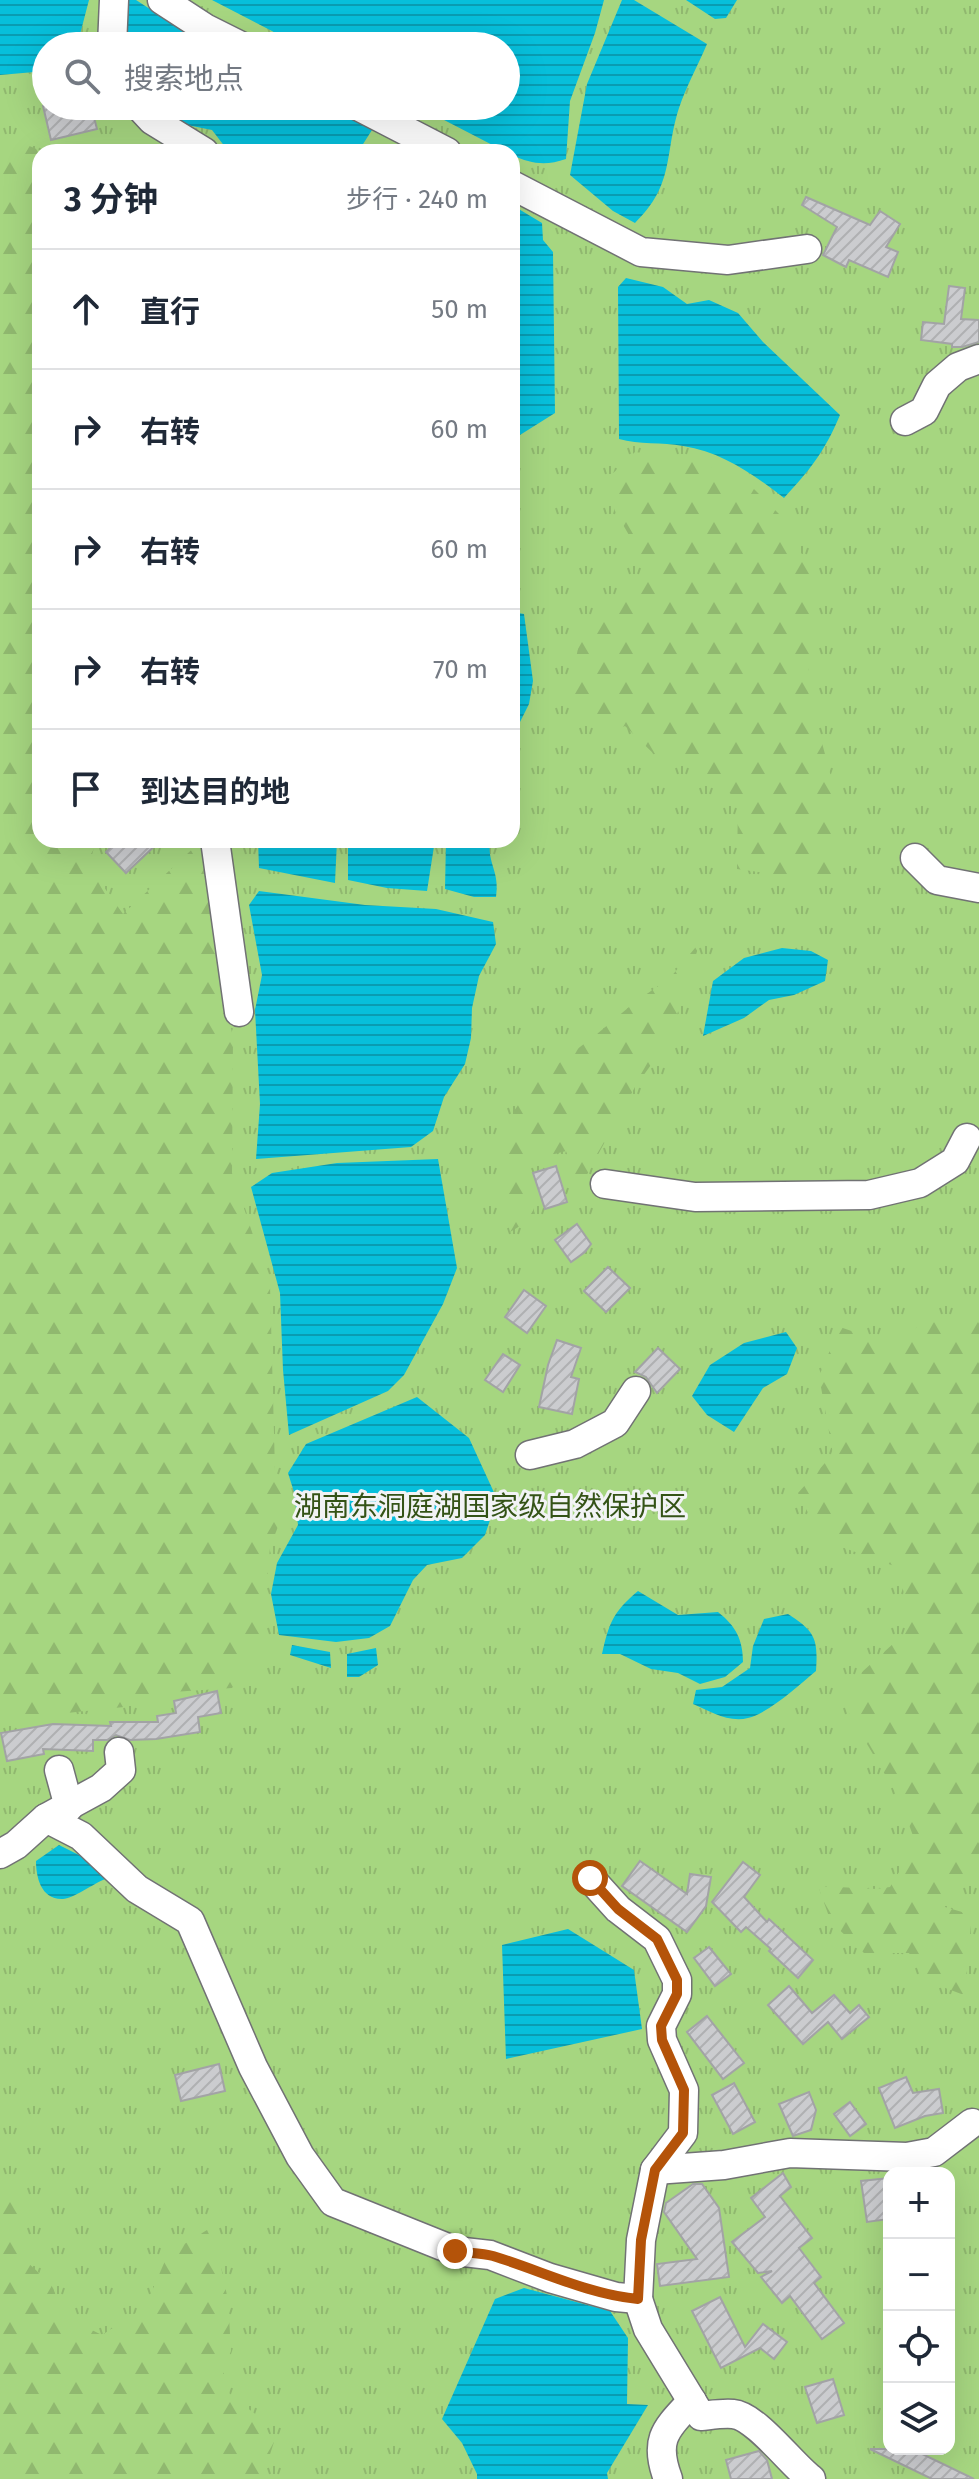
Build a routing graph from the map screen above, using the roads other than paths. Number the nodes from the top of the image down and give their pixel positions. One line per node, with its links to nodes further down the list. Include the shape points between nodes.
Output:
1 (114, 0): 3 (street)
2 (162, 0): 4 (street)
3 (113, 32)
4 (217, 32)
5 (152, 120): 7 (street)
6 (385, 120): 8 (street)
7 (191, 144)
8 (432, 144)
9 (520, 189): 10 (street, via 641,252 728,260)
10 (807, 249)
11 (979, 359): 12 (street, via 958,367 937,385 924,411)
12 (905, 421)
13 (216, 848): 16 (street)
14 (915, 858): 15 (street, via 937,880)
15 (979, 888)
16 (239, 1012)
17 (967, 1138): 18 (street, via 955,1161 920,1183 869,1195 695,1197)
18 (605, 1184)
19 (636, 1391): 20 (street, via 615,1423 575,1444)
20 (530, 1455)
21 (119, 1752): 23 (street, via 121,1770)
22 (59, 1770): 23 (street)
23 (58, 1812): 24 (street); 28 (street, via 137,1889 190,1921 253,2067 300,2156 333,2202 455,2251 490,2255 550,2278)
24 (0, 1854)
25 (590, 1878): 27 (street, via 618,1909 657,1939 677,1980 677,1994 661,2026 684,2090 683,2133)
26 (972, 2123): 27 (street, via 934,2152 907,2157 790,2153)
27 (655, 2170): 28 (street, via 641,2240)
28 (638, 2299): 29 (street, via 648,2329)
29 (692, 2401): 30 (street, via 664,2431 662,2462); 31 (street, via 701,2416 737,2414 774,2440)
30 (668, 2479)
31 (811, 2479)

